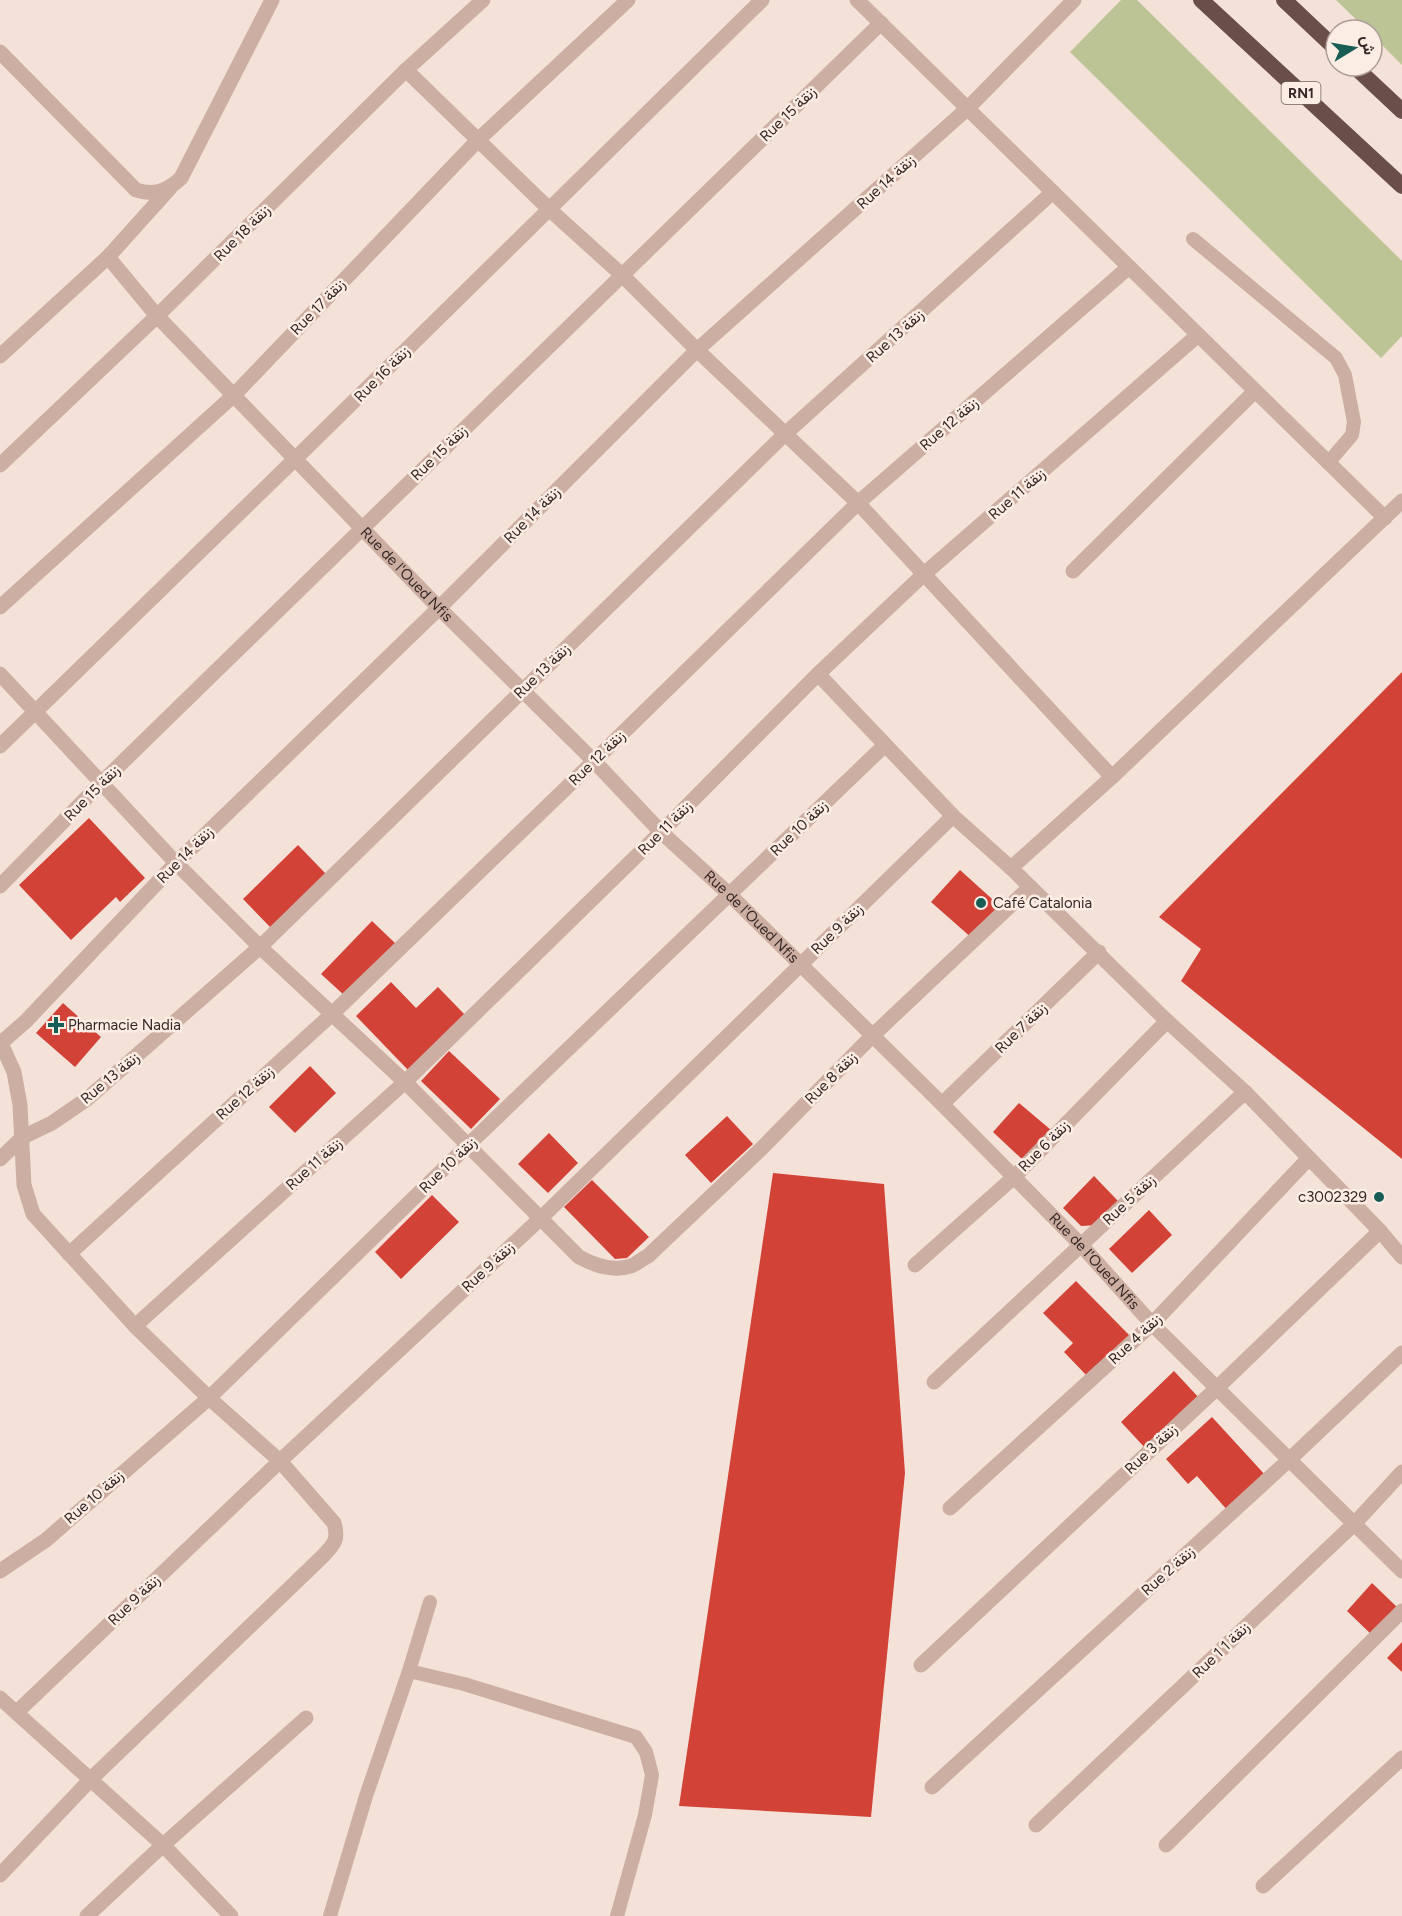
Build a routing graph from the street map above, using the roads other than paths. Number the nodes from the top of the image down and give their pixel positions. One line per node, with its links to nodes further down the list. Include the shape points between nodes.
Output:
1 (272, 0): 17 (street, via 181,178)
2 (483, 0): 12 (street, Rue 18 زنقة)
3 (628, 0): 16 (street, Rue 17 زنقة)
4 (762, 0): 20 (street, Rue 16 زنقة)
5 (858, 0): 9 (street)
6 (1074, 0): 14 (street, Rue 14 زنقة)
7 (1201, 0): 18 (highway, RN1)
8 (1284, 0): 10 (highway)
9 (881, 23): 14 (street); 24 (street, Rue 15 زنقة)
10 (1324, 38)
11 (0, 52): 17 (street, via 136,190 153,193)
12 (406, 70): 16 (street); 25 (street, Rue 18 زنقة)
13 (1367, 78): 15 (highway)
14 (968, 108): 19 (street); 27 (street, Rue 14 زنقة)
15 (1402, 111)
16 (479, 139): 20 (street); 30 (street, Rue 17 زنقة)
17 (172, 186): 22 (street)
18 (1402, 186)
19 (1053, 192): 23 (street); 31 (street, Rue 13 زنقة)
20 (549, 209): 24 (street); 32 (street, Rue 16 زنقة)
21 (1193, 239): 33 (lane, via 1336,358 1346,375 1352,435)
22 (108, 257): 25 (street, Rue de l'Oued Nfis); 28 (street)
23 (1130, 267): 26 (street); 36 (street, Rue 12 زنقة)
24 (622, 275): 27 (street); 38 (street, Rue 15 زنقة)
25 (157, 316): 30 (street, Rue de l'Oued Nfis); 34 (street, Rue 18 زنقة)
26 (1198, 335): 29 (street); 40 (street, Rue 11 زنقة)
27 (697, 350): 31 (street); 42 (street, Rue 14 زنقة)
28 (0, 356)
29 (1255, 391): 33 (street); 39 (street)
30 (233, 396): 32 (street, Rue de l'Oued Nfis); 41 (street, Rue 17 زنقة)
31 (785, 434): 36 (street); 45 (street, Rue 13 زنقة)
32 (295, 459): 38 (street, Rue de l'Oued Nfis); 46 (street, Rue 16 زنقة)
33 (1328, 463): 37 (street)
34 (0, 465)
35 (1402, 501): 37 (street)
36 (858, 503): 40 (street); 49 (street, Rue 12 زنقة)
37 (1384, 518): 50 (street)
38 (362, 528): 42 (street, Rue de l'Oued Nfis); 51 (street, Rue 15 زنقة)
39 (1073, 570)
40 (923, 575): 44 (street, Rue 11 زنقة); 50 (street)
41 (0, 607)
42 (439, 608): 45 (street, Rue de l'Oued Nfis); 54 (street, Rue 14 زنقة)
43 (0, 674): 46 (street)
44 (818, 674): 47 (street); 53 (street, Rue 11 زنقة)
45 (522, 690): 49 (street, Rue de l'Oued Nfis); 59 (street, Rue 13 زنقة)
46 (34, 712): 48 (street, Rue 16 زنقة); 51 (street)
47 (885, 745): 52 (street); 58 (street, Rue 10 زنقة)
48 (0, 746)
49 (594, 761): 53 (street, Rue de l'Oued Nfis); 62 (street, Rue 12 زنقة)
50 (1112, 777): 55 (street)
51 (100, 784): 54 (street); 56 (street, Rue 15 زنقة)
52 (953, 816): 55 (street); 61 (street, Rue 9 زنقة)
53 (661, 832): 58 (street, Rue de l'Oued Nfis); 66 (street, Rue 11 زنقة)
54 (176, 863): 59 (street); 65 (street, Rue 14 زنقة, via 26,1021)
55 (1011, 868): 57 (street)
56 (0, 886)
57 (1030, 887): 60 (street); 64 (street, Rue 8 زنقة)
58 (729, 894): 61 (street, Rue de l'Oued Nfis); 70 (street, Rue 10 زنقة)
59 (261, 947): 62 (street); 69 (street, Rue 13 زنقة, via 87,1099)
60 (1099, 952): 63 (street); 68 (street, Rue 7 زنقة)
61 (800, 965): 64 (street, Rue de l'Oued Nfis); 74 (street, Rue 9 زنقة)
62 (332, 1015): 66 (street); 77 (street, Rue 12 زنقة)
63 (1167, 1021): 67 (street); 73 (street, Rue 6 زنقة)
64 (872, 1036): 68 (street, Rue de l'Oued Nfis); 74 (street, Rue 8 زنقة, via 761,1149 648,1256 630,1266 609,1268 579,1257)
65 (1, 1042): 69 (street, via 14,1072)
66 (405, 1082): 70 (street); 81 (street, Rue 11 زنقة)
67 (1245, 1092): 71 (street); 76 (street, Rue 5 زنقة)
68 (942, 1104): 73 (street, Rue de l'Oued Nfis)
69 (23, 1137): 72 (street, Rue 13 زنقة); 77 (street, via 24,1185 33,1214)
70 (467, 1146): 74 (street); 85 (street, Rue 10 زنقة)
71 (1309, 1158): 75 (street); 80 (street, Rue 4 زنقة)
72 (0, 1159)
73 (1014, 1177): 76 (street, Rue de l'Oued Nfis); 79 (street, Rue 6 زنقة)
74 (541, 1218): 87 (street, Rue 9 زنقة)
75 (1380, 1231): 78 (street); 84 (street, Rue 3 زنقة)
76 (1081, 1245): 80 (street, Rue de l'Oued Nfis); 83 (street, Rue 5 زنقة)
77 (69, 1254): 81 (street)
78 (1402, 1257)
79 (915, 1265)
80 (1152, 1323): 84 (street, Rue de l'Oued Nfis); 89 (street, Rue 4 زنقة)
81 (135, 1326): 85 (street)
82 (1402, 1353): 86 (street, Rue 2 زنقة)
83 (934, 1382)
84 (1218, 1387): 86 (street, Rue de l'Oued Nfis); 95 (street, Rue 3 زنقة)
85 (208, 1398): 87 (street); 91 (street, Rue 10 زنقة, via 46,1539)
86 (1290, 1459): 90 (street, Rue de l'Oued Nfis); 102 (street, Rue 2 زنقة)
87 (280, 1461): 98 (street, Rue 9 زنقة); 101 (street, via 334,1523 335,1543)
88 (1402, 1472): 90 (street, Rue 1 زنقة 1)
89 (950, 1508)
90 (1355, 1522): 92 (street, Rue de l'Oued Nfis); 103 (street, Rue 1 زنقة 1)
91 (0, 1571)
92 (1402, 1571)
93 (430, 1602): 96 (lane)
94 (1402, 1611): 105 (street)
95 (921, 1665)
96 (409, 1671): 110 (lane); 111 (lane, via 636,1737 652,1775)
97 (0, 1698): 98 (street)
98 (17, 1712): 101 (street)
99 (306, 1718): 104 (street)
100 (1402, 1758): 107 (street)
101 (91, 1779): 104 (street); 106 (street)
102 (932, 1787)
103 (1036, 1825)
104 (163, 1845): 108 (street); 109 (street)
105 (1166, 1845)
106 (0, 1875)
107 (1263, 1886)
108 (87, 1916)
109 (231, 1916)
110 (330, 1916)
111 (617, 1916)

